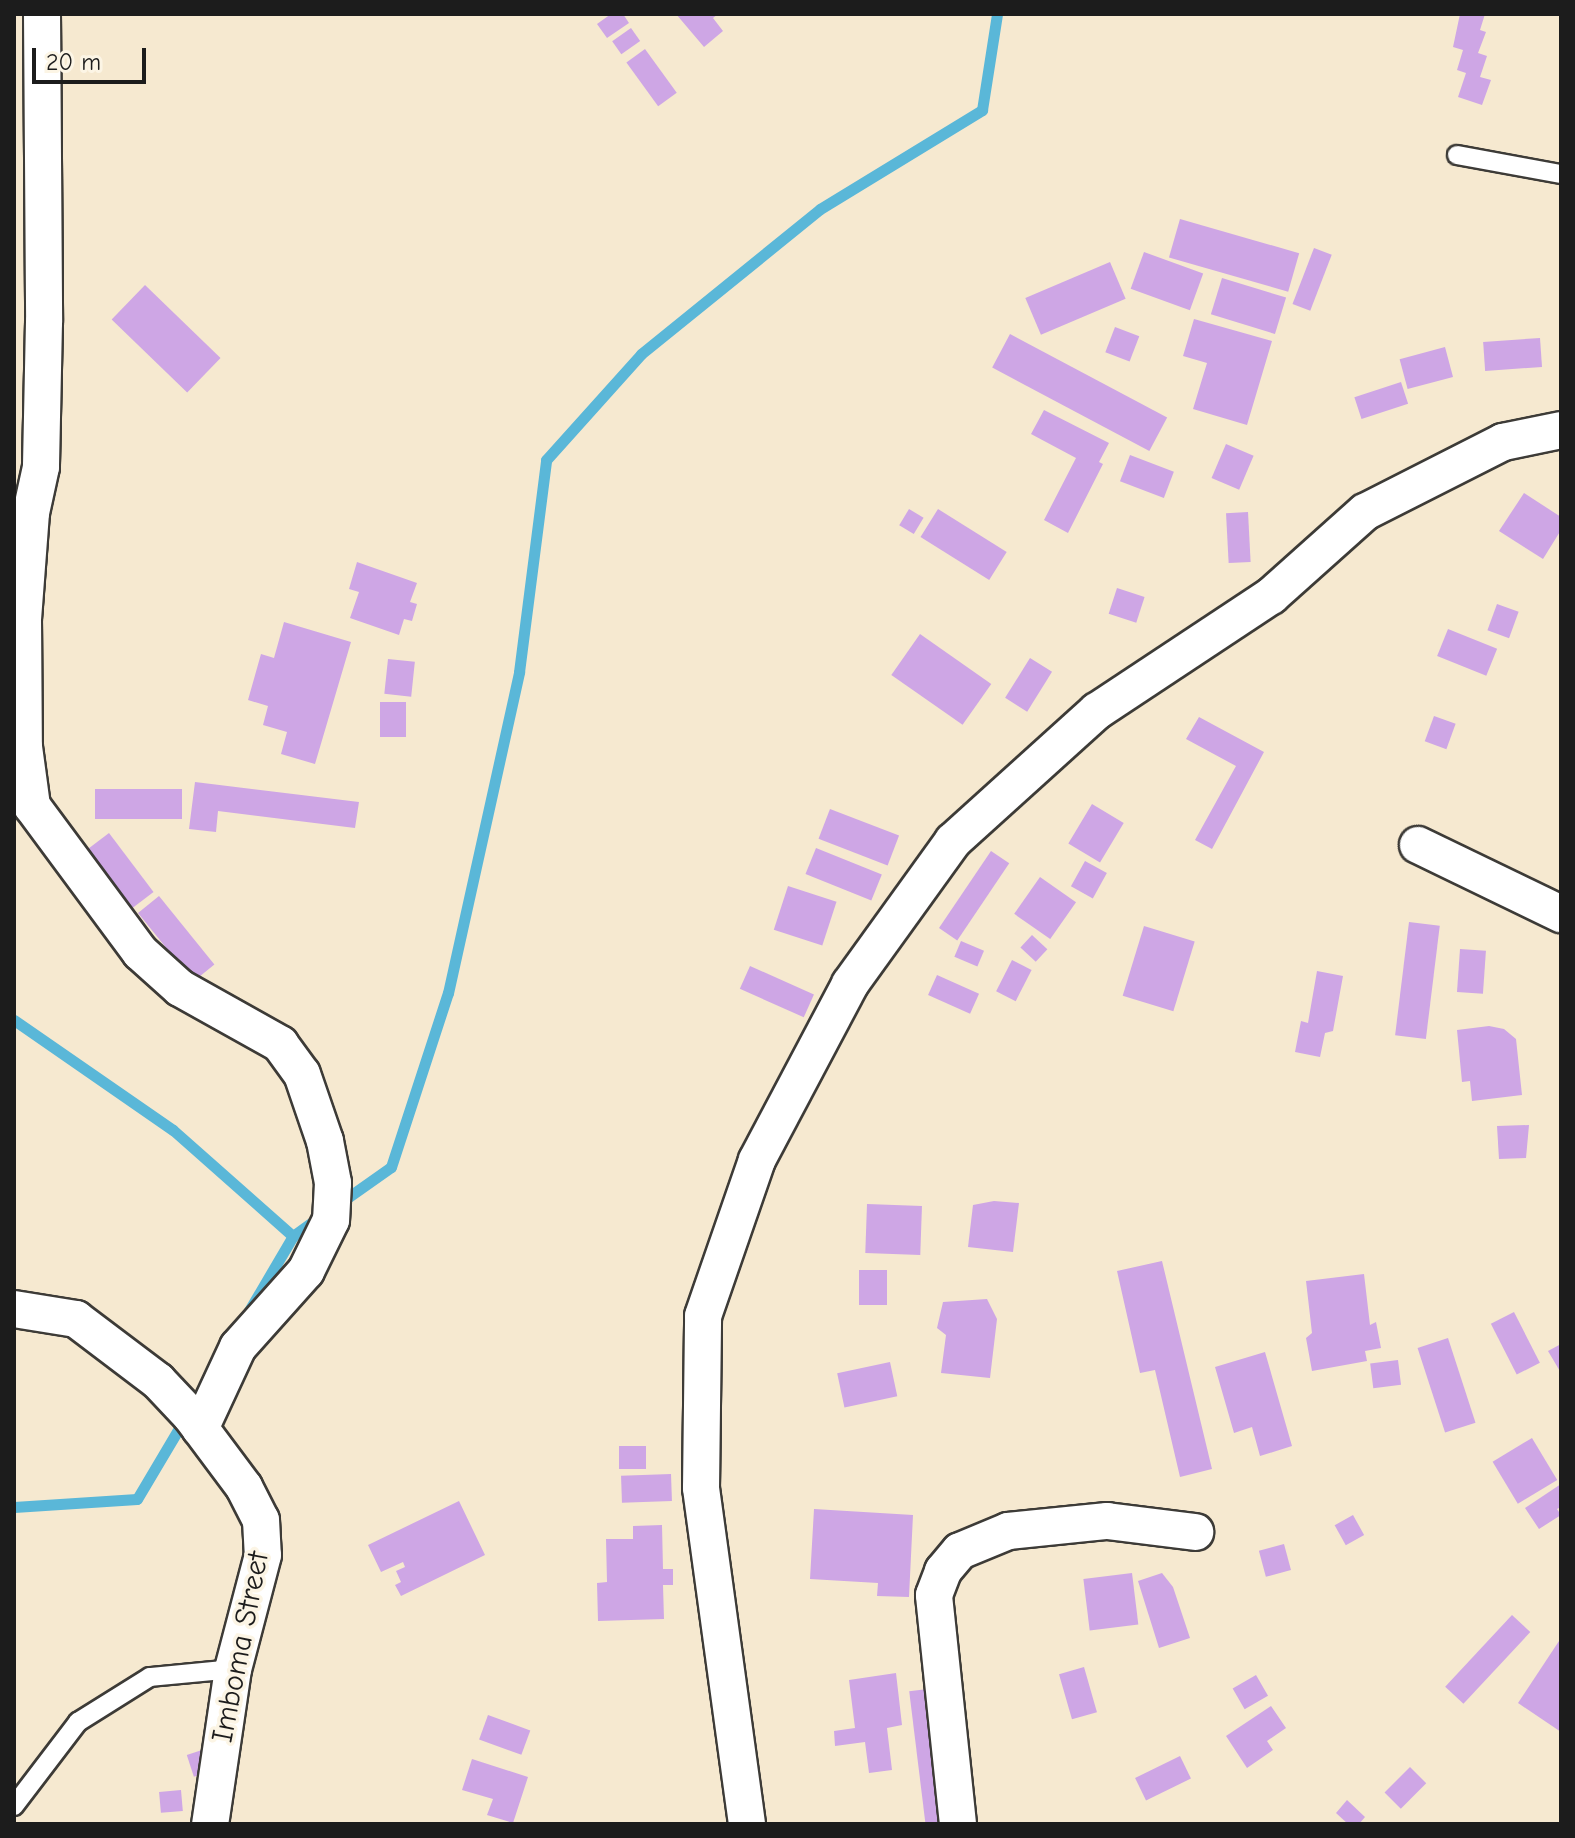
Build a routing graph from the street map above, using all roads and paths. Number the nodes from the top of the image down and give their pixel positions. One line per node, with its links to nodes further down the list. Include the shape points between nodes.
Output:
1 (42, 14): 5 (street, via 41,467)
2 (1457, 155): 3 (lane)
3 (1561, 174)
4 (1561, 430): 14 (street, via 1503,442 1365,512 1271,596 1097,711 953,841 850,984 757,1160 703,1316 701,1488)
5 (23, 502): 9 (street, via 24,747 32,806 140,952 180,988 280,1044 302,1074 333,1183 331,1220 306,1271 238,1347)
6 (1418, 845): 7 (street)
7 (1561, 914)
8 (14, 1309): 9 (street, Imboma Street, via 76,1319 158,1381)
9 (195, 1422): 11 (street, Imboma Street, via 244,1487 261,1520 263,1555)
10 (1195, 1532): 15 (street, via 1107,1521 1008,1531 960,1551 943,1571 934,1595)
11 (233, 1669): 12 (lane, via 150,1677 78,1722); 13 (street, Imboma Street)
12 (14, 1806)
13 (210, 1824)
14 (747, 1824)
15 (958, 1824)

